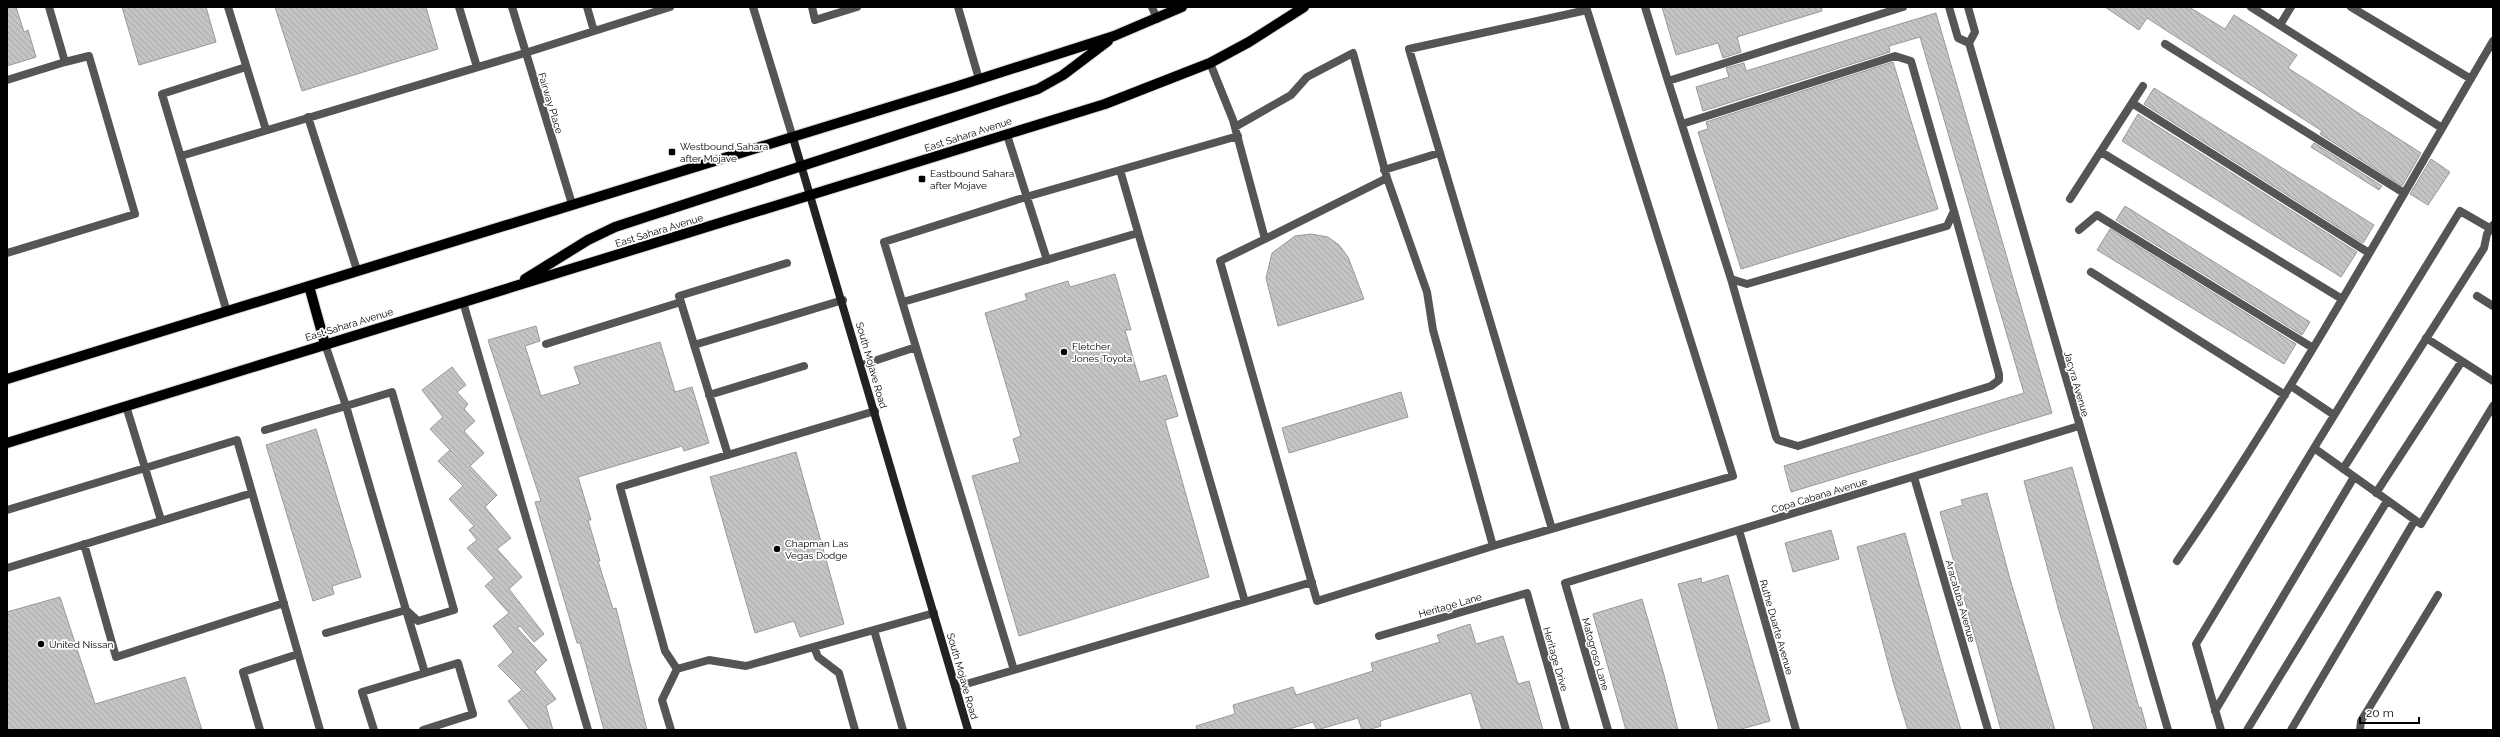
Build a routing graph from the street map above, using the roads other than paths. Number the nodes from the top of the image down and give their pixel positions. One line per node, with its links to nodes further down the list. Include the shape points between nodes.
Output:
1 (49, 7): 29 (street)
2 (228, 7): 31 (street)
3 (459, 7): 32 (street)
4 (512, 7): 28 (street, Fairway Place)
5 (587, 7): 23 (street)
6 (670, 7): 23 (street)
7 (753, 7): 46 (street, South Mojave Road)
8 (812, 7): 9 (street, via 815,20)
9 (857, 7)
10 (958, 7): 33 (street)
11 (1152, 7): 21 (street)
12 (1182, 7): 21 (main road)
13 (1304, 7): 30 (main road, East Sahara Avenue)
14 (1645, 7): 36 (street)
15 (1903, 7): 36 (street)
16 (1949, 7): 26 (street, via 1958,38)
17 (1968, 7): 26 (street, Jacyra Avenue, via 1975,32)
18 (2251, 7): 22 (street)
19 (2291, 7): 22 (street)
20 (2351, 7): 34 (street)
21 (1157, 19): 24 (main road)
22 (2280, 25): 42 (street)
23 (594, 31): 28 (street)
24 (1114, 36): 33 (main road); 50 (main road, via 1063,75 1038,89)
25 (2493, 42): 34 (street)
26 (1969, 43): 100 (street, Jacyra Avenue)
27 (2165, 44): 54 (street)
28 (525, 53): 32 (street); 58 (street, Fairway Place)
29 (65, 62): 35 (street); 64 (street, via 89,56 135,214)
30 (1210, 63): 41 (street); 44 (main road, East Sahara Avenue, via 1135,94)
31 (246, 67): 43 (street); 49 (street, via 162,94)
32 (477, 67): 39 (street)
33 (979, 79): 46 (main road)
34 (2471, 79): 42 (street)
35 (7, 80)
36 (1668, 82): 40 (street)
37 (2143, 86): 38 (street)
38 (2132, 103): 48 (street); 65 (street)
39 (308, 117): 43 (street); 68 (street)
40 (1682, 124): 59 (street, via 1895,56 1911,61); 70 (street)
41 (1235, 127): 45 (street); 52 (street, via 1291,95 1307,77 1353,53)
42 (2442, 128): 54 (street)
43 (266, 130): 49 (street)
44 (1007, 135): 55 (main road, East Sahara Avenue); 56 (street)
45 (1238, 136): 51 (street); 63 (street)
46 (793, 138): 50 (street, South Mojave Road); 58 (main road)
47 (1439, 152): 52 (street); 115 (street); 115 (street, via 1409,49 1587,10 1732,476)
48 (2101, 152): 57 (street); 74 (street)
49 (181, 156): 80 (street)
50 (802, 165): 55 (street, South Mojave Road); 72 (main road, via 614,227 588,240)
51 (1120, 170): 56 (street); 62 (street)
52 (1384, 170): 53 (street)
53 (1386, 178): 63 (street); 118 (street, via 1427,292 1433,330)
54 (2404, 193): 65 (street)
55 (811, 196): 72 (main road, East Sahara Avenue); 75 (street, South Mojave Road)
56 (1026, 197): 66 (street); 78 (street, via 884,242)
57 (2070, 199)
58 (572, 204): 68 (main road)
59 (1954, 211): 70 (street, via 1947,226 1747,284); 70 (street, via 1999,380 1991,386 1798,446 1778,440 1776,437)
60 (2492, 227): 81 (street, via 2484,248); 99 (street, via 2460,211)
61 (2079, 230): 86 (street, via 2097,216)
62 (1138, 233): 66 (street); 125 (street)
63 (1265, 239): 121 (street, via 1220,262)
64 (7, 253)
65 (2369, 253): 74 (street)
66 (1046, 260): 78 (street)
67 (787, 263): 77 (street, via 679,296)
68 (357, 270): 71 (main road)
69 (2091, 272): 94 (street)
70 (1731, 279)
71 (309, 286): 80 (main road); 82 (main road)
72 (514, 286): 76 (main road, East Sahara Avenue)
73 (2477, 296): 79 (street)
74 (2342, 299): 86 (street)
75 (843, 300): 84 (street); 88 (street, South Mojave Road)
76 (462, 302): 82 (main road, East Sahara Avenue); 143 (street)
77 (681, 302): 83 (street); 84 (street)
78 (903, 302): 85 (street)
79 (2493, 306)
80 (227, 312): 90 (main road)
81 (2426, 338): 87 (street); 106 (street)
82 (325, 344): 95 (main road, East Sahara Avenue); 96 (street)
83 (546, 344)
84 (694, 346): 93 (street)
85 (916, 347): 88 (street); 135 (street)
86 (2313, 348): 92 (street)
87 (2462, 361): 91 (street); 110 (street)
88 (862, 365): 98 (street, South Mojave Road)
89 (804, 366): 93 (street)
90 (7, 379)
91 (2493, 380)
92 (2291, 386): 94 (street); 99 (street)
93 (710, 395): 104 (street)
94 (2285, 395): 119 (street, via 2224,493)
95 (126, 406): 102 (main road, East Sahara Avenue); 105 (street)
96 (346, 406): 101 (street); 127 (street); 127 (street, via 392,392 454,610 418,621)
97 (2493, 406): 114 (street, via 2421,524)
98 (875, 411): 104 (street); 128 (street, South Mojave Road)
99 (2334, 415): 103 (street)
100 (2079, 426): 107 (street, Copa Cabana Avenue); 152 (street, Jacyra Avenue)
101 (266, 430)
102 (7, 444)
103 (2314, 448): 106 (street); 138 (street, via 2196,644)
104 (728, 454): 134 (street, via 620,487 665,651)
105 (145, 468): 109 (street, via 237,440); 112 (street); 113 (street)
106 (2343, 469): 108 (street)
107 (1914, 477): 116 (street, Copa Cabana Avenue); 151 (street, Aracatuba Avenue)
108 (2354, 477): 110 (street); 138 (street)
109 (252, 493): 113 (street); 126 (street)
110 (2376, 493): 111 (street)
111 (2387, 500): 114 (street); 154 (street)
112 (7, 510)
113 (162, 520): 117 (street)
114 (2415, 520): 155 (street)
115 (1552, 529): 118 (street)
116 (1739, 530): 122 (street, Copa Cabana Avenue); 150 (street, Ruthe Duarte Avenue)
117 (84, 544): 120 (street); 126 (street, via 116,657)
118 (1493, 546): 121 (street, via 1317,601)
119 (2177, 561)
120 (7, 568)
121 (1312, 582): 125 (street)
122 (1564, 583): 149 (street, Matogroso Lane)
123 (1527, 593): 131 (street, Heritage Lane); 148 (street, Heritage Drive)
124 (2438, 595): 156 (street, via 2361,721)
125 (1245, 602): 135 (street)
126 (284, 603): 133 (street)
127 (406, 610): 130 (street); 136 (street)
128 (934, 613): 129 (street); 137 (street, South Mojave Road)
129 (874, 630): 132 (street); 146 (street)
130 (326, 633)
131 (1379, 636)
132 (814, 646): 134 (street, via 746,666 709,660); 145 (street, via 818,657 839,673)
133 (298, 654): 139 (street, via 243,672); 140 (street)
134 (677, 669): 144 (street, via 662,700)
135 (1014, 670): 137 (street)
136 (425, 673): 141 (street, via 362,692); 142 (street, via 458,663 473,714)
137 (956, 687): 147 (street, South Mojave Road)
138 (2215, 711): 153 (street)
139 (260, 730)
140 (320, 730)
141 (374, 730)
142 (423, 730)
143 (588, 730)
144 (671, 730)
145 (855, 730)
146 (904, 730)
147 (968, 730)
148 (1566, 730)
149 (1608, 730)
150 (1796, 730)
151 (1988, 730)
152 (2168, 730)
153 (2221, 730)
154 (2247, 730)
155 (2291, 730)
156 (2360, 730)

